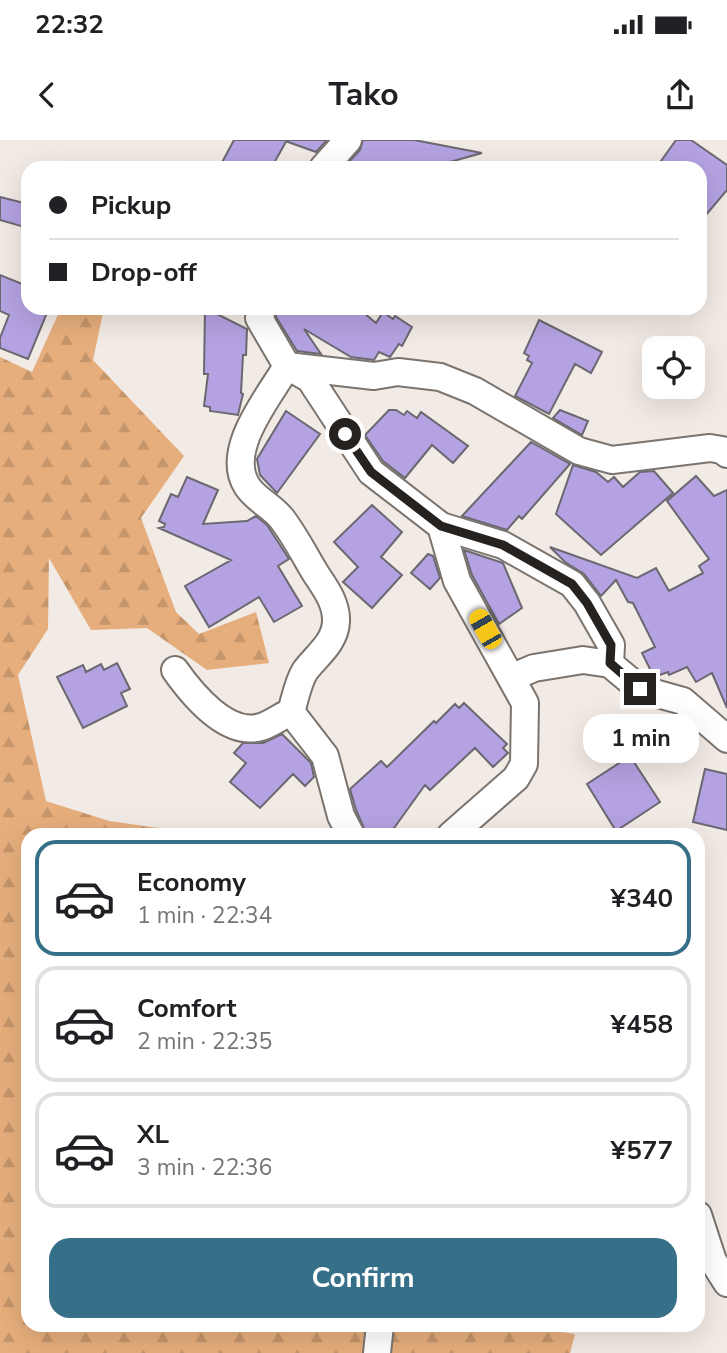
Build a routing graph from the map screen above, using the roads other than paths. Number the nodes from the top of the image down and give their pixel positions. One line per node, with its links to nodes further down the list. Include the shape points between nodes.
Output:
1 (348, 140): 2 (street)
2 (329, 161)
3 (260, 315): 4 (street)
4 (287, 366): 5 (street, via 374,376 398,372 440,377 475,391 579,451 611,460 710,447); 6 (street, via 310,379 371,472); 10 (street, via 246,435 240,468 255,497 281,517 335,608 331,640 303,674)
5 (727, 454)
6 (441, 526): 7 (street, via 503,545 572,584 611,645); 9 (street, via 457,581)
7 (610, 663): 9 (street, via 583,660 534,668); 11 (street, via 640,689 683,701)
8 (175, 670): 10 (street, via 197,700 232,725 260,728)
9 (513, 677): 13 (street, via 526,703 524,764 516,778)
10 (290, 712): 12 (street, via 325,756)
11 (727, 738)
12 (347, 828)
13 (459, 828)
14 (705, 1236): 15 (street)
15 (727, 1283)
16 (379, 1332): 17 (street)
17 (377, 1353)

